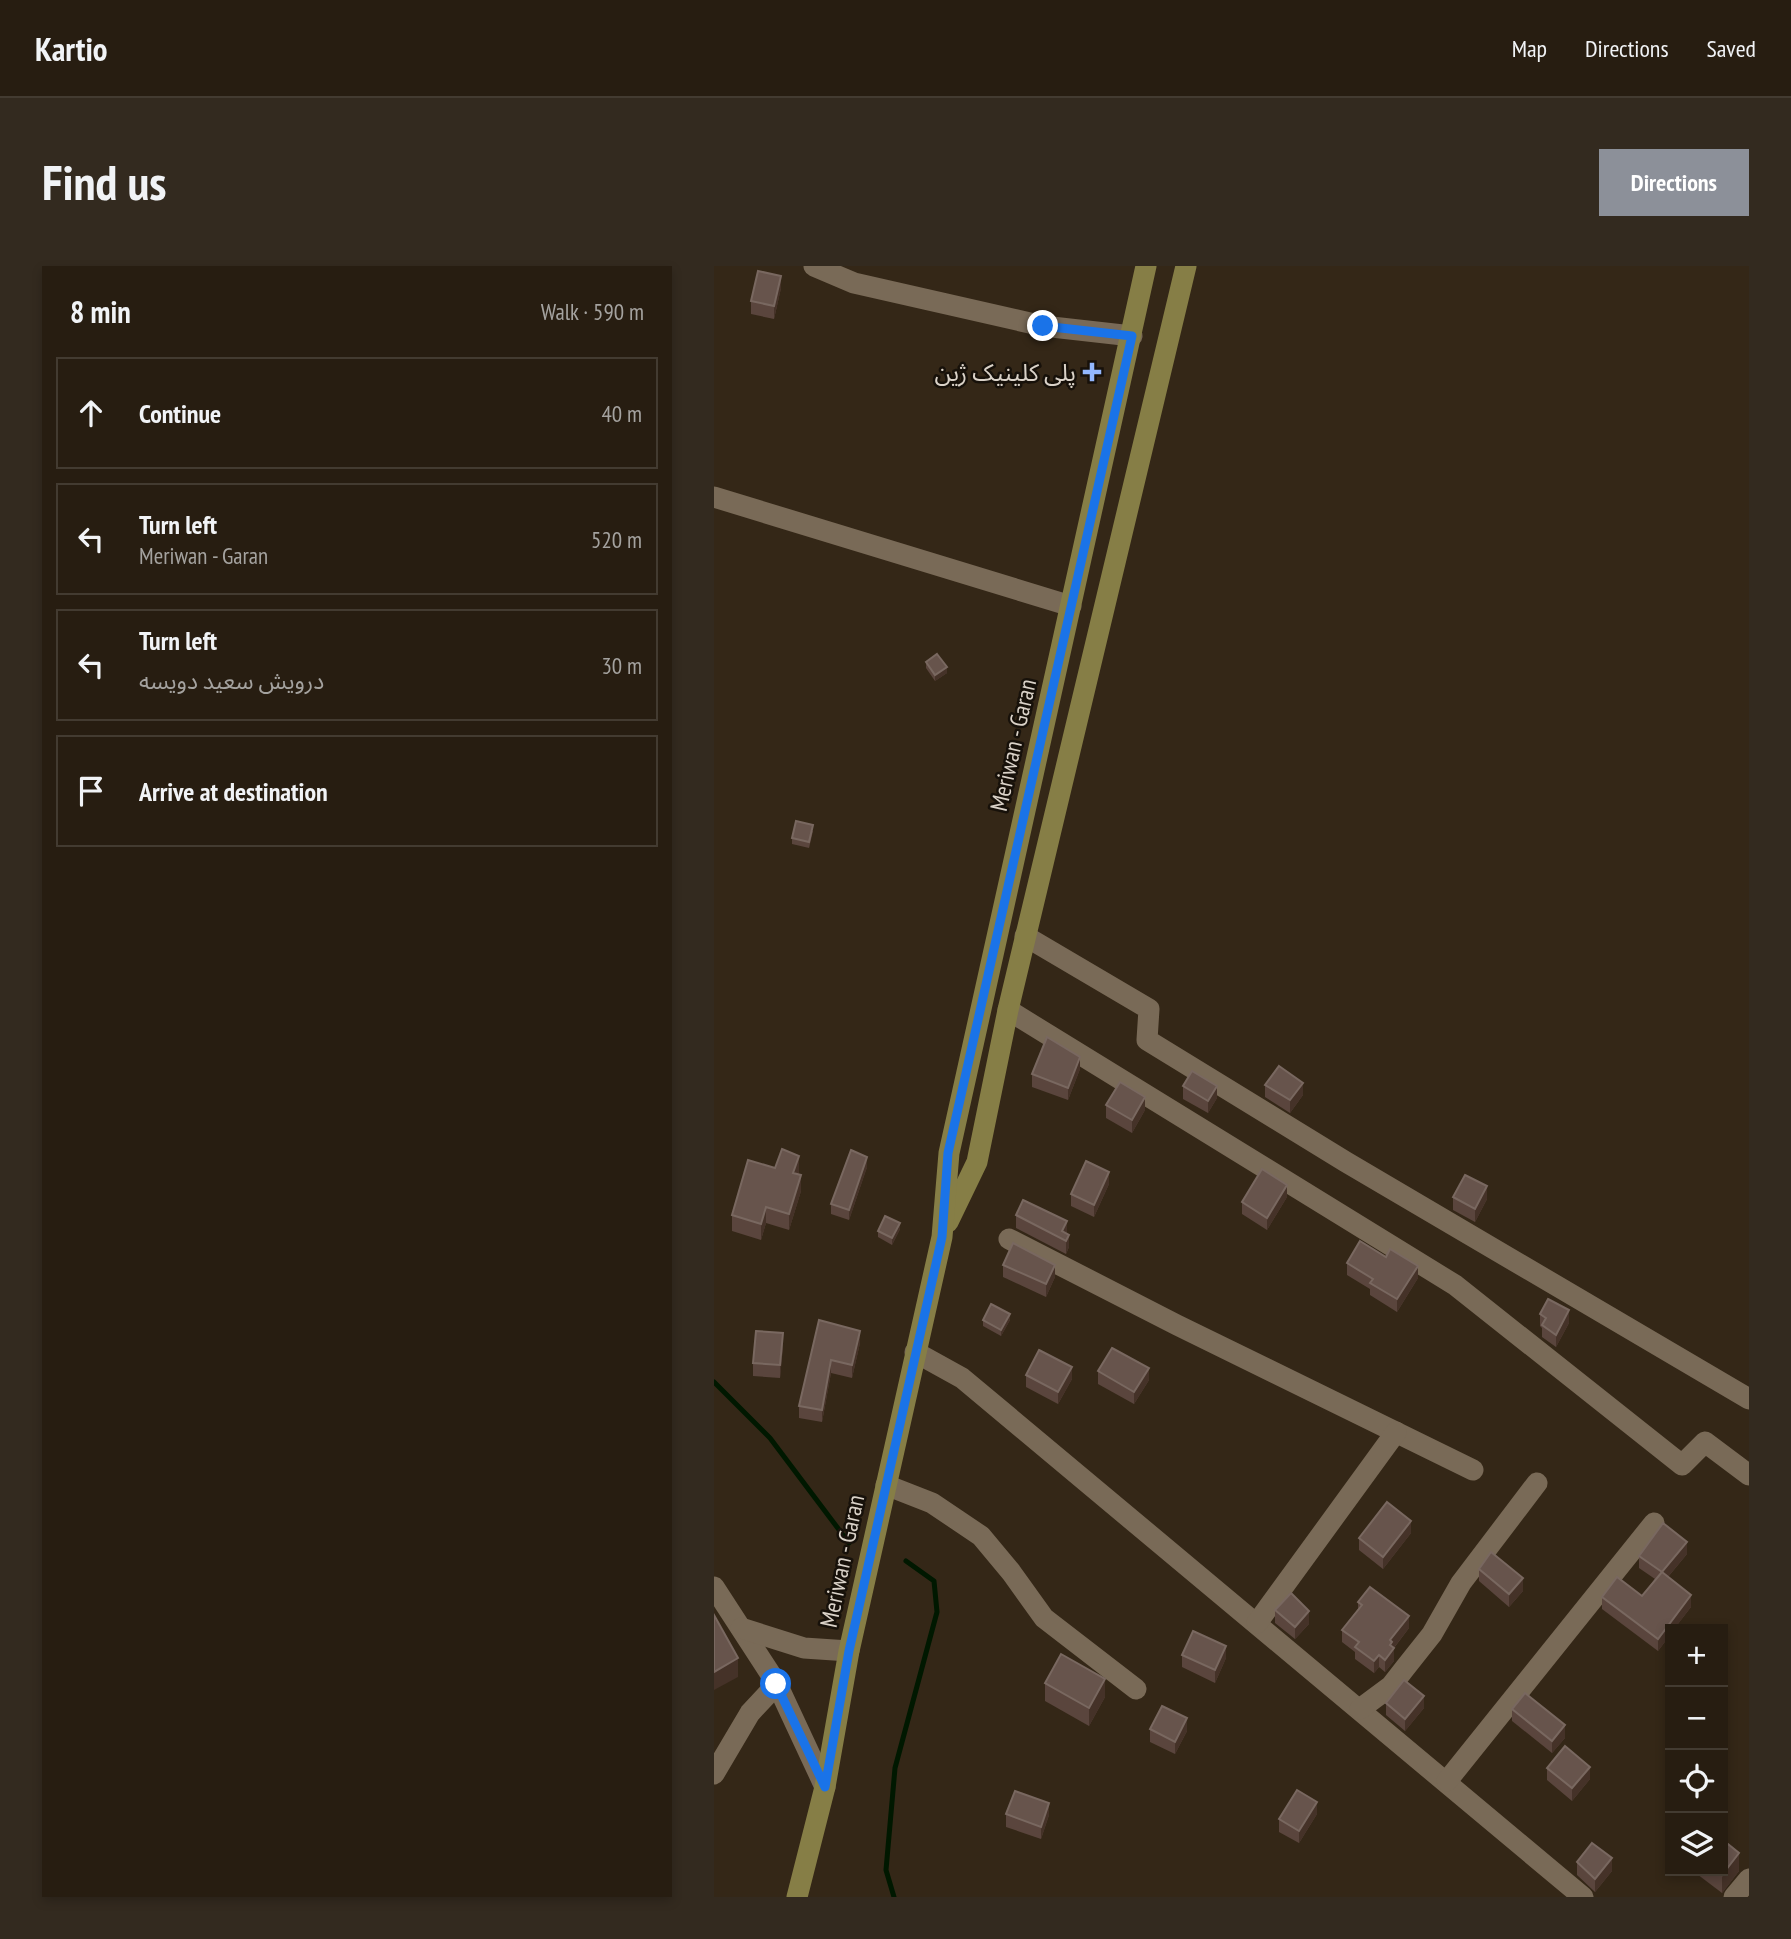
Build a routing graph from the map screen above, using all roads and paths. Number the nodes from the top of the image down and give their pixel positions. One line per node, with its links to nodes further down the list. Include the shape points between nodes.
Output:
1 (814, 266): 4 (street, via 854,284 1043,326)
2 (1146, 266): 4 (main road, Meriwan - Garan)
3 (1186, 266): 7 (main road, Meriwan - Garan)
4 (1132, 336): 6 (main road, Meriwan - Garan)
5 (714, 497): 6 (street)
6 (1071, 606): 9 (main road, Meriwan - Garan, via 948,1153)
7 (1026, 936): 8 (main road, Meriwan - Garan); 12 (street, via 1149,1009 1147,1040)
8 (1008, 1010): 9 (main road, Meriwan - Garan, via 977,1162); 15 (street, via 1455,1284 1682,1465 1705,1442)
9 (942, 1237): 11 (main road, Meriwan - Garan)
10 (1009, 1239): 13 (street)
11 (915, 1352): 17 (main road, Meriwan - Garan); 20 (street, via 962,1378)
12 (1749, 1399)
13 (1396, 1432): 14 (street); 20 (street)
14 (1473, 1470)
15 (1749, 1475)
16 (1537, 1483): 25 (street, via 1391,1686)
17 (886, 1485): 22 (main road, Meriwan - Garan); 24 (street, via 932,1503 981,1536 1044,1618)
18 (1654, 1523): 27 (street)
19 (714, 1587): 21 (street)
20 (1257, 1623): 25 (street)
21 (741, 1628): 22 (street, via 804,1648); 23 (street)
22 (849, 1651): 28 (main road, Meriwan - Garan)
23 (776, 1684): 26 (street, via 750,1713); 28 (street)
24 (1136, 1689)
25 (1360, 1709): 27 (street)
26 (714, 1774)
27 (1447, 1781): 31 (street)
28 (825, 1787): 30 (main road, Meriwan - Garan)
29 (1749, 1879): 32 (street)
30 (797, 1897)
31 (1583, 1897)
32 (1734, 1897)

